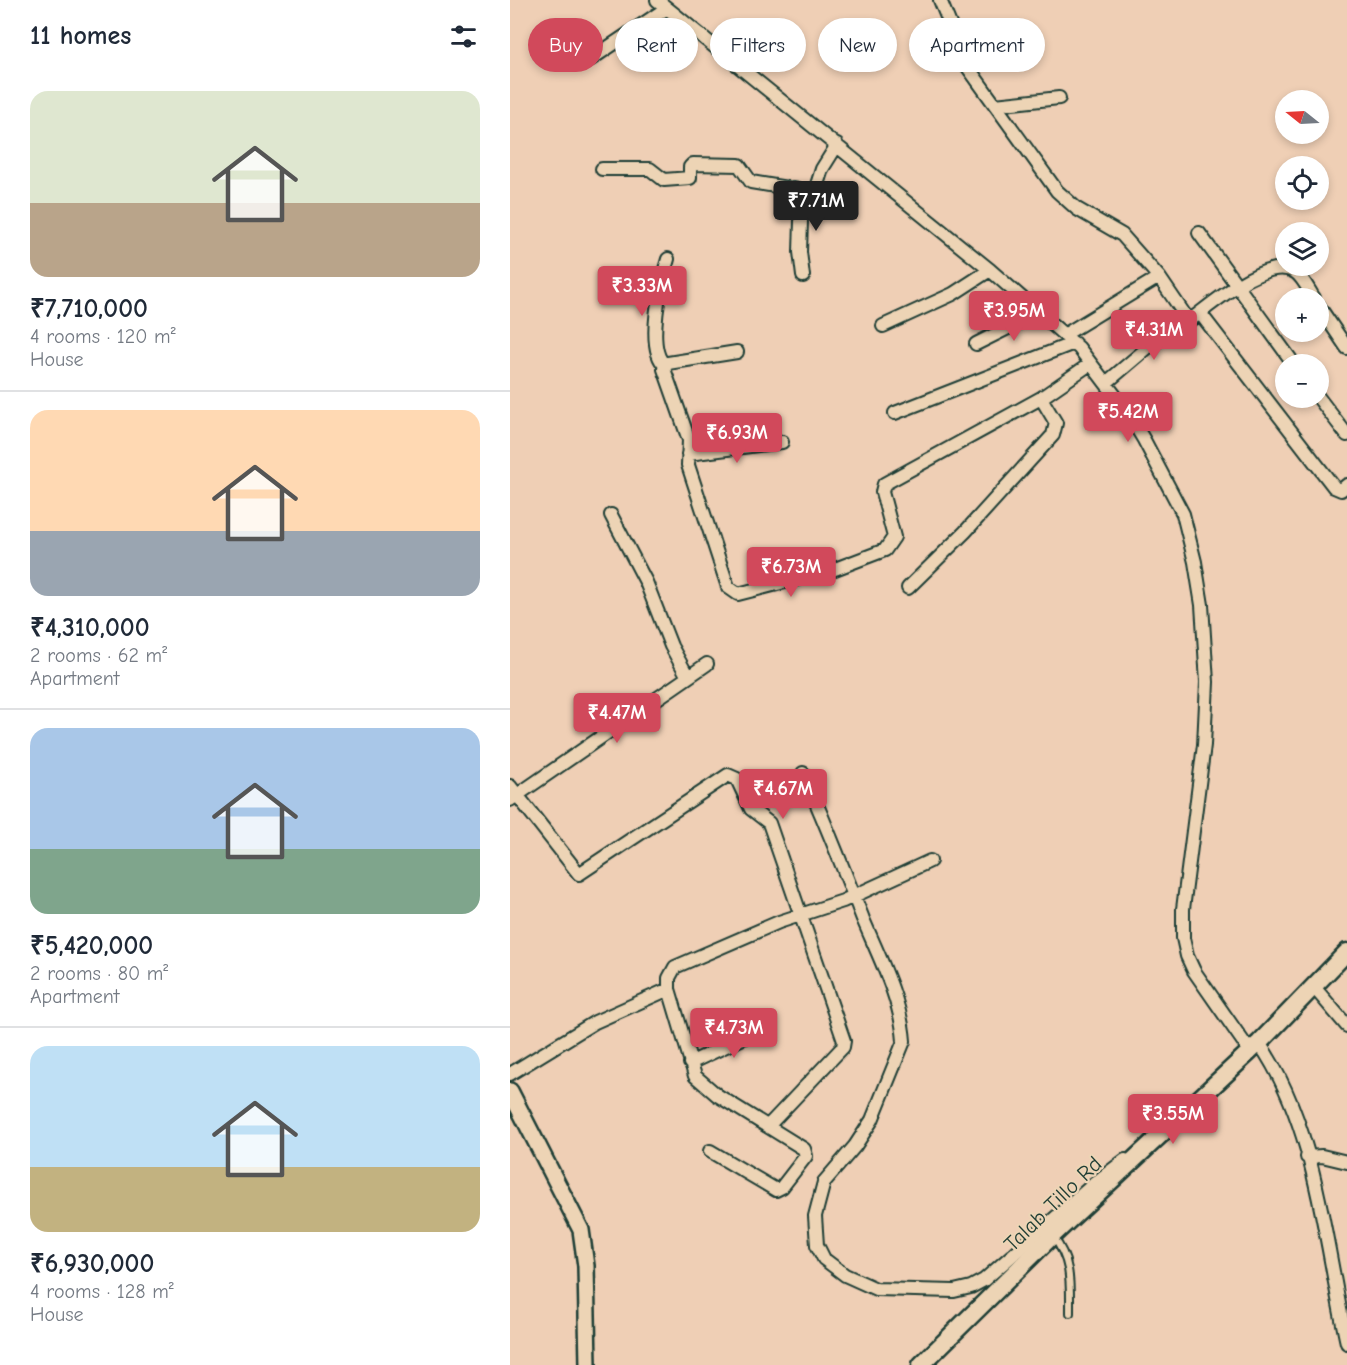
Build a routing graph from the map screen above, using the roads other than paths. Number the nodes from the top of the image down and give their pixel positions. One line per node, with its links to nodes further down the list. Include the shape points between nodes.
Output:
1 (940, 0): 5 (street, via 967,66)
2 (662, 4): 3 (street); 6 (street)
3 (603, 50)
4 (1059, 98): 5 (street)
5 (995, 105): 13 (street, via 1068,201 1122,235)
6 (837, 145): 8 (street, via 822,169 815,191); 11 (street)
7 (602, 169): 8 (street, via 650,170 664,180 690,178 693,164 739,165 751,182)
8 (802, 190): 12 (street)
9 (1199, 232): 14 (street)
10 (668, 259): 27 (street, via 657,313 657,354)
11 (990, 270): 17 (street); 20 (street, via 953,294)
12 (803, 276)
13 (1159, 277): 18 (street); 21 (street)
14 (1235, 286): 15 (street, via 1264,273 1288,270 1300,277); 16 (street); 25 (street)
15 (1307, 288)
16 (1200, 312): 18 (street); 35 (street, via 1334,487 1341,490)
17 (1038, 313): 21 (street); 22 (street)
18 (1189, 321): 28 (street, via 1143,351)
19 (1329, 321): 23 (street)
20 (883, 326)
21 (1069, 339): 26 (street); 31 (street)
22 (976, 344)
23 (1347, 348)
24 (737, 352): 27 (street)
25 (1286, 354)
26 (1090, 364): 28 (street); 29 (street)
27 (665, 365): 34 (street, via 665,375 689,440)
28 (1106, 383): 50 (street, via 1144,440 1179,505 1195,562 1204,632 1206,719 1183,909 1183,938 1194,971)
29 (1041, 398): 34 (street, via 884,484 882,492 894,537 885,550 835,569 738,594 728,586 688,465); 37 (street, via 1056,423 1053,435)
30 (1326, 408): 32 (street)
31 (895, 412)
32 (1347, 435)
33 (782, 442): 34 (street)
34 (688, 454)
35 (1347, 485)
36 (611, 515): 39 (street)
37 (908, 588)
38 (707, 664): 39 (street)
39 (688, 677): 41 (street)
40 (803, 773): 43 (street)
41 (512, 794): 44 (street, via 579,874 733,775 751,809 767,820)
42 (930, 861): 43 (street)
43 (848, 898): 44 (street); 56 (street, via 891,984 904,1041 872,1120 855,1146 827,1175 819,1194 814,1236 824,1259 876,1289 930,1291 971,1287 1113,1168)
44 (800, 915): 47 (street, via 675,967 669,978); 55 (street, via 844,1044)
45 (1347, 952): 46 (main road, Talab Tillo Rd)
46 (1313, 986): 48 (street); 50 (main road, Talab Tillo Rd)
47 (669, 990): 51 (street); 52 (street, via 595,1022)
48 (1347, 1026)
49 (766, 1027): 51 (street)
50 (1254, 1047): 56 (main road, Talab Tillo Rd); 58 (street, via 1279,1075)
51 (690, 1063): 55 (street, via 695,1076 706,1087)
52 (510, 1074)
53 (510, 1091): 54 (street)
54 (515, 1114): 63 (street, via 581,1230 586,1266)
55 (768, 1126): 57 (street, via 806,1152 779,1189 772,1189)
56 (1147, 1146): 60 (main road, Talab Tillo Rd)
57 (711, 1151)
58 (1307, 1157): 59 (street); 62 (street, via 1327,1232)
59 (1347, 1162)
60 (1052, 1236): 61 (lane, via 1068,1263); 64 (main road, Talab Tillo Rd)
61 (1070, 1313)
62 (1347, 1339)
63 (588, 1365)
64 (921, 1365)

